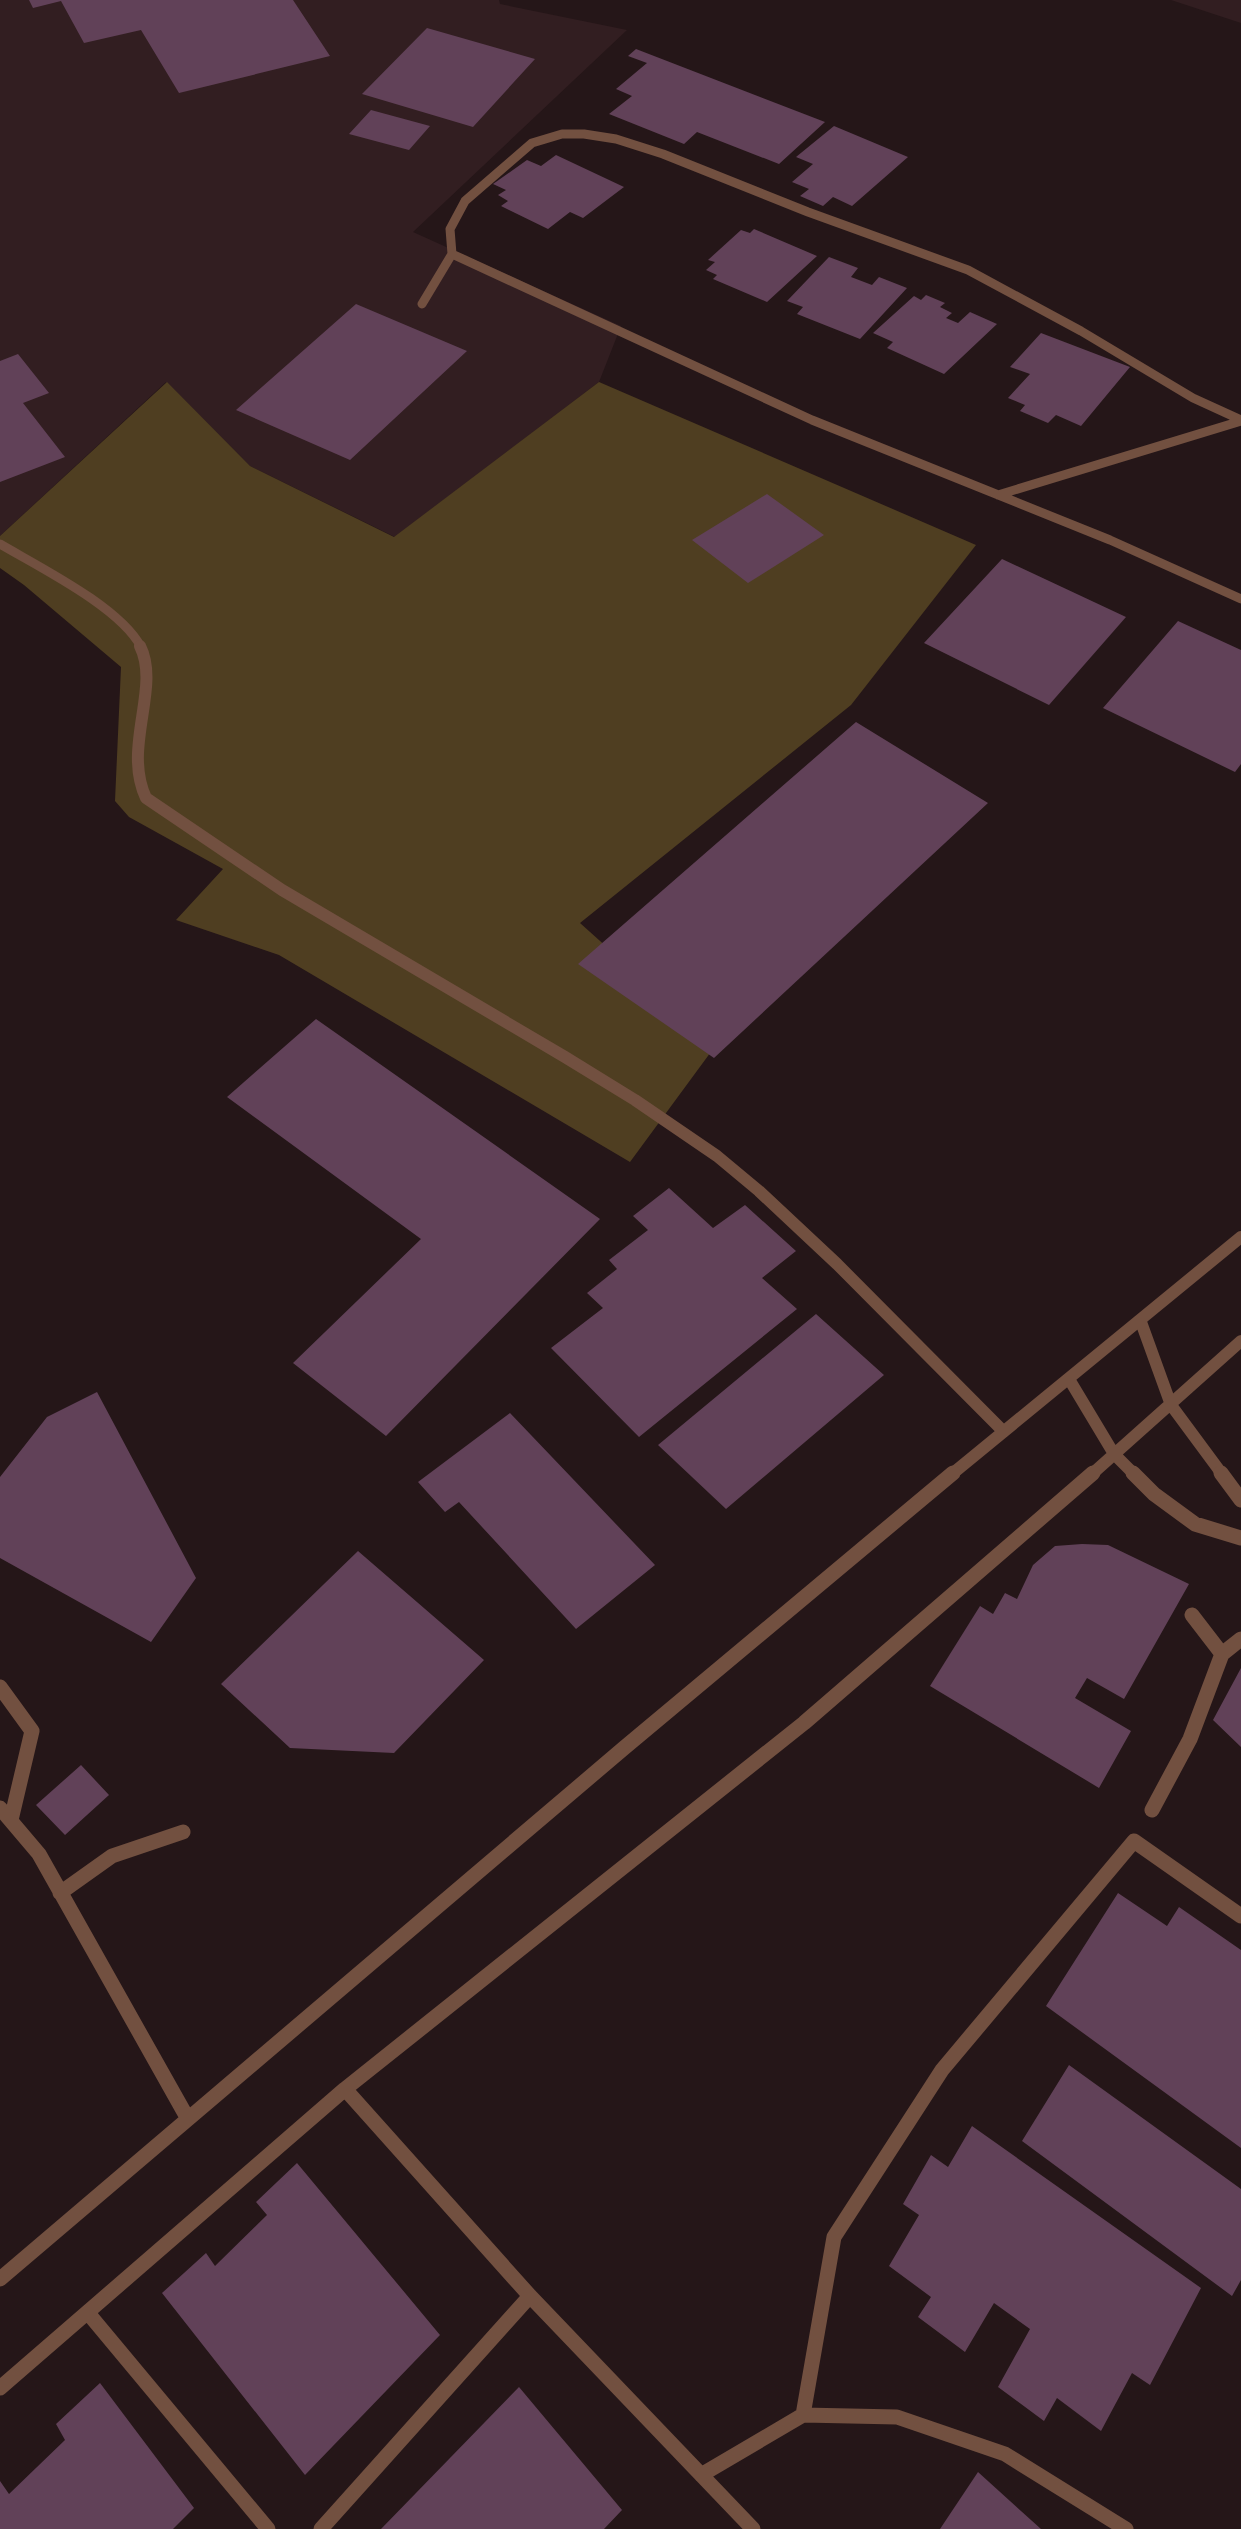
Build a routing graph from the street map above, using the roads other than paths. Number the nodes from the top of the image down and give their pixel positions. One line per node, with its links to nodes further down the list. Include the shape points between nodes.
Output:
1 (452, 254): 2 (street); 3 (street, via 450,229 465,202 532,143 562,134 616,139 968,270 1082,331 1193,398); 4 (street, via 812,420)
2 (422, 304)
3 (1241, 420): 4 (street)
4 (998, 494): 6 (street)
5 (0, 544): 12 (street, via 110,612 137,641 147,670 140,713 138,760 140,789 146,798 247,869 608,1081 706,1148 778,1209 868,1293)
6 (1241, 599)
7 (1241, 1237): 8 (street)
8 (1140, 1322): 10 (street); 11 (street)
9 (1241, 1341): 11 (street)
10 (1069, 1379): 12 (street); 13 (street)
11 (1171, 1405): 13 (street); 14 (street)
12 (1003, 1431): 27 (street)
13 (1114, 1454): 15 (street, via 1154,1494 1195,1524); 26 (street, via 804,1723)
14 (1241, 1500)
15 (1241, 1538)
16 (1192, 1615): 18 (street)
17 (1241, 1640): 18 (street)
18 (1222, 1654): 21 (street, via 1190,1739)
19 (0, 1687): 22 (street, via 32,1731)
20 (0, 1808): 22 (street)
21 (1152, 1810)
22 (10, 1820): 24 (street, via 39,1854)
23 (183, 1832): 24 (street, via 112,1856)
24 (60, 1893): 27 (street)
25 (1241, 1916): 32 (street, via 1134,1841 942,2070 834,2237)
26 (345, 2089): 29 (street); 30 (street)
27 (188, 2119): 28 (street)
28 (0, 2279)
29 (530, 2296): 33 (street); 35 (street)
30 (88, 2313): 31 (street); 34 (street)
31 (0, 2388)
32 (803, 2414): 33 (street); 37 (street, via 897,2417 1005,2454)
33 (701, 2475): 36 (street)
34 (268, 2529)
35 (321, 2529)
36 (753, 2529)
37 (1126, 2529)

